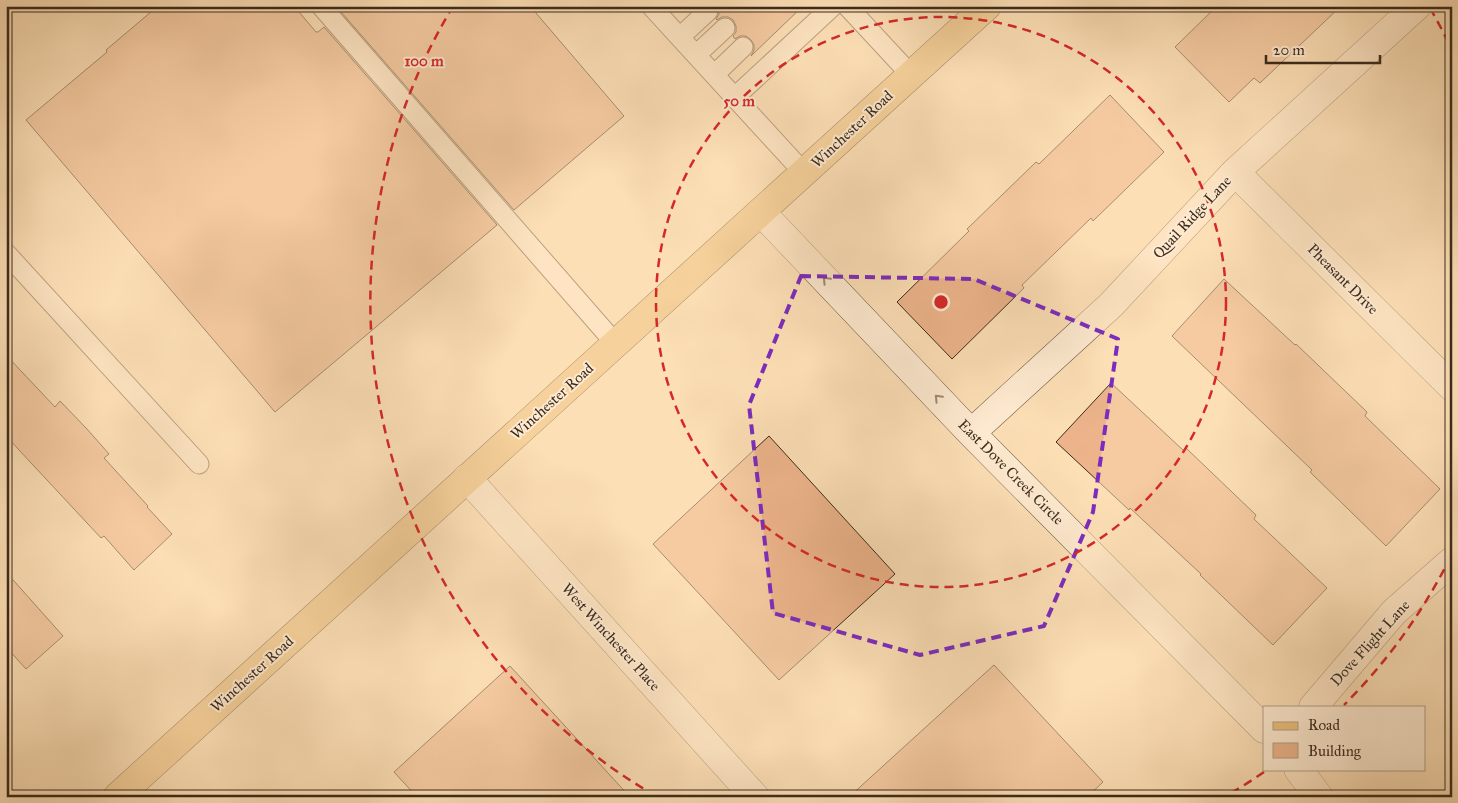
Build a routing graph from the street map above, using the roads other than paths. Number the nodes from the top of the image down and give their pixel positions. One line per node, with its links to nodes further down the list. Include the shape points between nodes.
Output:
1 (321, 6): 19 (lane)
2 (651, 6): 9 (lane)
3 (833, 6): 14 (lane)
4 (847, 6): 13 (lane)
5 (987, 6): 13 (main road, Winchester Road)
6 (1417, 6): 15 (street, Quail Ridge Lane)
7 (708, 11): 9 (lane)
8 (725, 28): 11 (lane)
9 (680, 37): 11 (lane)
10 (743, 48): 12 (lane)
11 (696, 55): 12 (lane)
12 (714, 74): 14 (lane)
13 (911, 75): 16 (main road, Winchester Road)
14 (736, 97): 16 (lane)
15 (1235, 172): 20 (street, Pheasant Drive); 21 (street, Quail Ridge Lane, via 1111,305)
16 (804, 173): 17 (main road, Winchester Road)
17 (761, 212): 19 (main road, Winchester Road); 21 (street, East Dove Creek Circle, one-way to 17)
18 (6, 253): 22 (lane)
19 (615, 344): 23 (main road, Winchester Road)
20 (1452, 387)
21 (971, 433): 26 (street, East Dove Creek Circle)
22 (199, 464)
23 (466, 478): 28 (street, West Winchester Place); 29 (main road, Winchester Road)
24 (1452, 561): 25 (street, Dove Flight Lane, via 1394,612)
25 (1314, 706)
26 (1263, 728)
27 (1299, 770): 30 (street)
28 (751, 795)
29 (117, 797)
30 (1319, 797)

